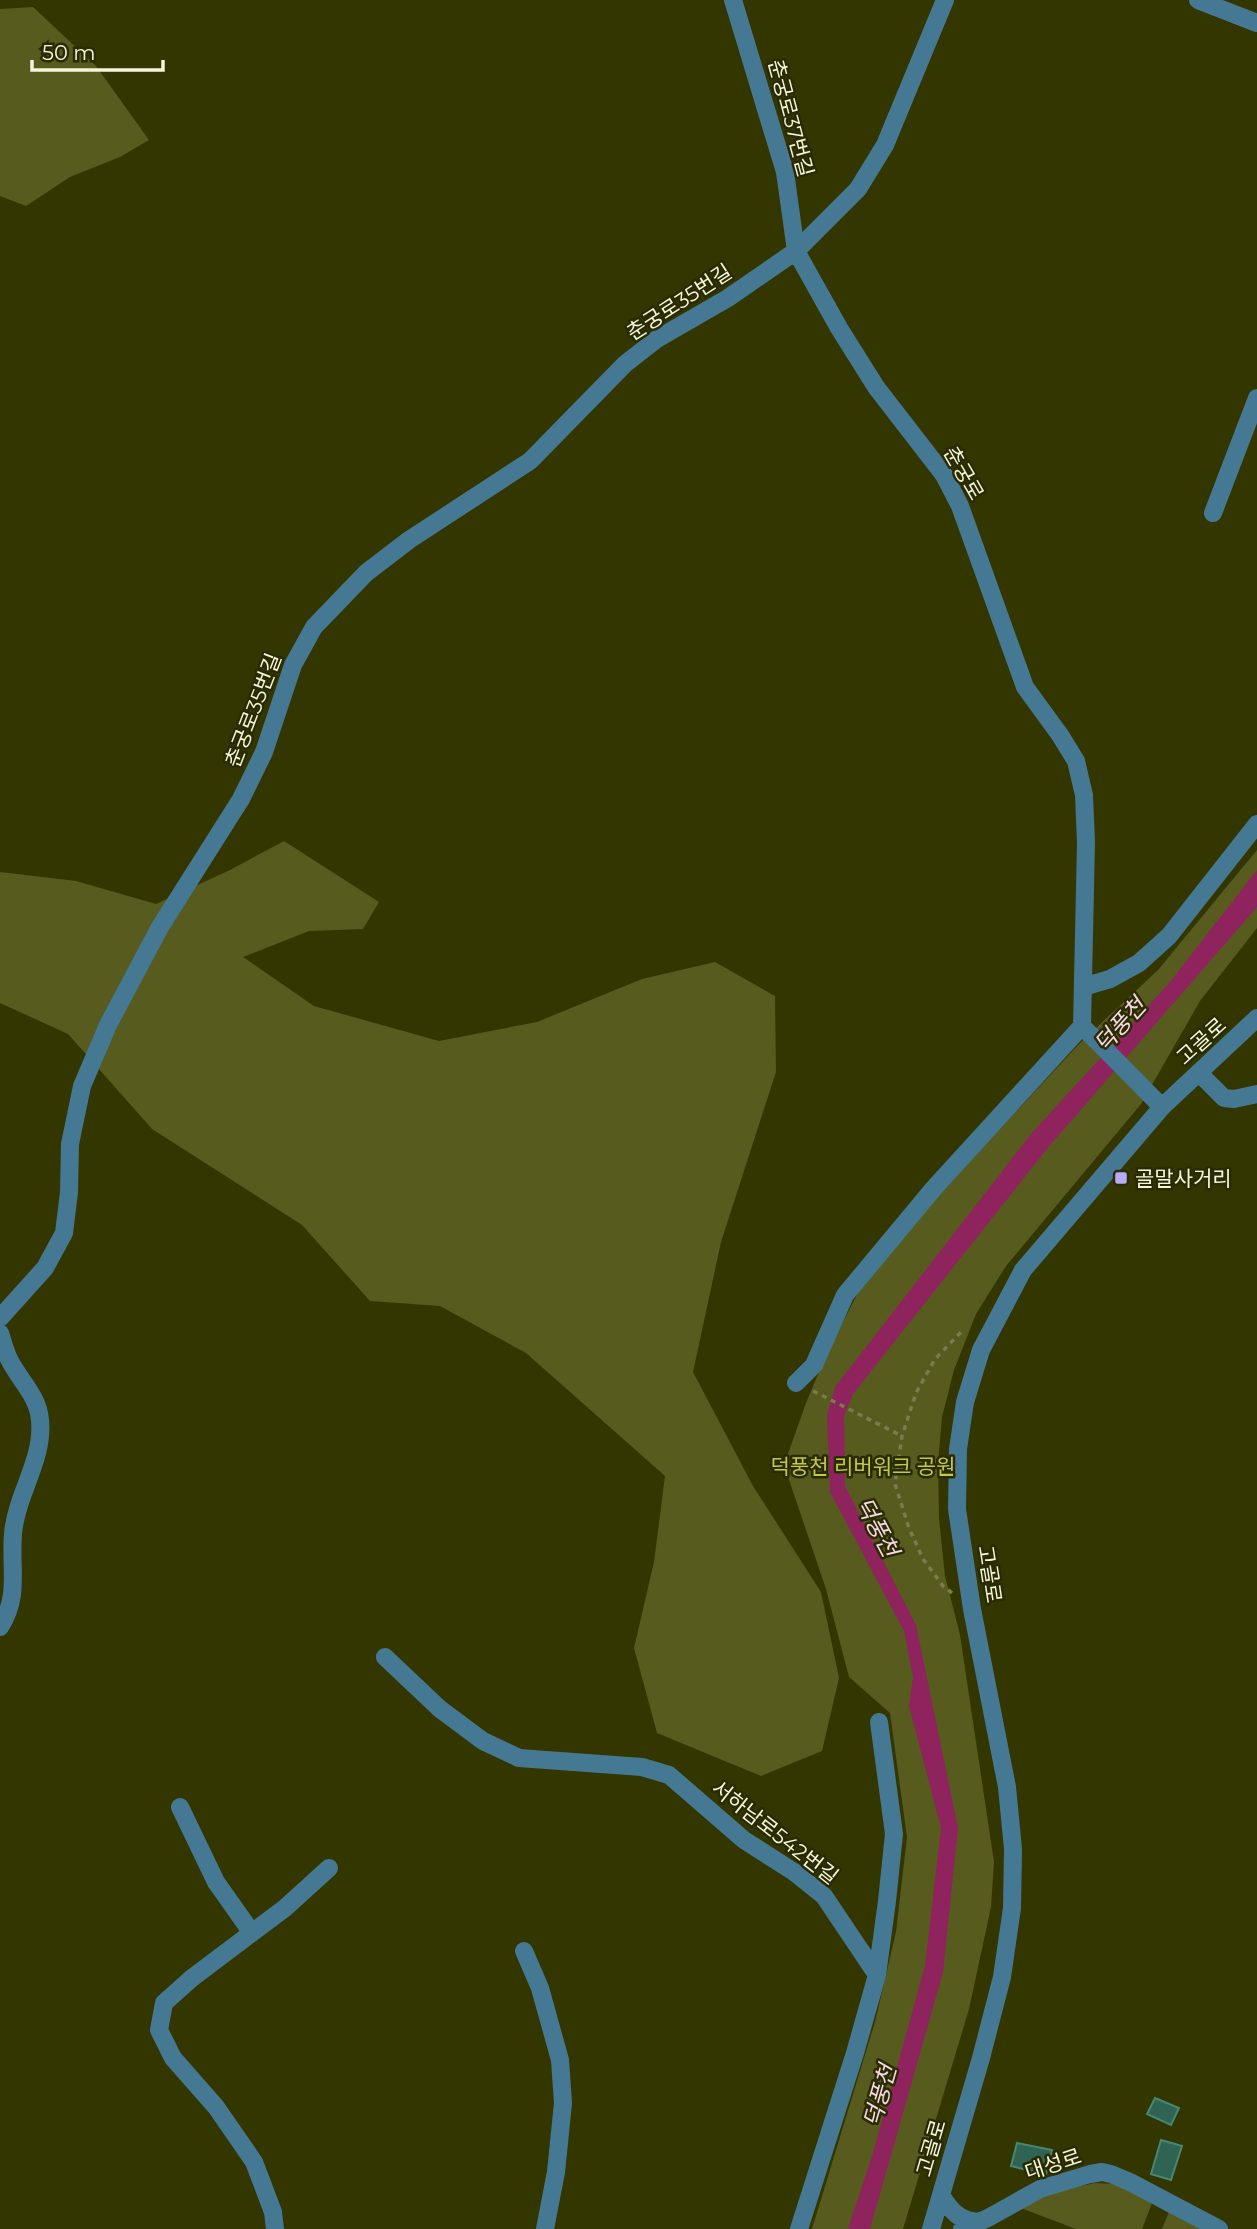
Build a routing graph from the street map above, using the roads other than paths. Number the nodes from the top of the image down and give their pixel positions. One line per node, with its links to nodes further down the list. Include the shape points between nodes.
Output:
1 (733, 0): 5 (street, 춘궁로37번길, via 785,172)
2 (945, 0): 5 (street, via 885,145 858,189)
3 (1198, 0): 4 (street)
4 (1257, 23)
5 (796, 251): 9 (street, 춘궁로, via 876,387 944,475 960,506 1025,687 1076,761 1084,795); 15 (street, 춘궁로35번길, via 646,347 530,461 366,573 314,627 293,665 264,752 241,799 160,927 108,1025 82,1086 70,1144 64,1233 46,1268)
6 (1257, 398): 7 (street)
7 (1213, 513)
8 (1257, 824): 9 (street, via 1169,936 1139,963)
9 (1083, 987): 11 (street, 춘궁로)
10 (1257, 1018): 12 (street, 고골로)
11 (1082, 1026): 14 (street); 17 (street, via 934,1188 845,1295 814,1365)
12 (1199, 1073): 13 (street, via 1224,1098); 14 (street, 고골로)
13 (1257, 1094)
14 (1162, 1107): 26 (street, 고골로, via 1023,1270 981,1350 965,1402 957,1509 1007,1787 1012,1908 1002,1977)
15 (0, 1318)
16 (0, 1334): 18 (street, via 9,1360 33,1393 40,1420 37,1455 13,1532 9,1614)
17 (796, 1383)
18 (0, 1628)
19 (385, 1657): 25 (street, 서하남로542번길, via 461,1725 519,1758 642,1767 669,1775 744,1840 824,1896)
20 (879, 1722): 25 (street, via 894,1834)
21 (180, 1807): 23 (street, via 216,1882)
22 (329, 1868): 23 (street)
23 (252, 1933): 28 (street, via 164,2003 159,2029 173,2058 216,2107 254,2162)
24 (524, 1951): 29 (street, via 540,1988 560,2060 563,2103)
25 (877, 1975): 30 (street)
26 (941, 2195): 27 (street, 대성로); 31 (street, 고골로)
27 (971, 2226): 32 (street, 대성로, via 1040,2189 1102,2172)
28 (275, 2229)
29 (545, 2229)
30 (799, 2229)
31 (931, 2229)
32 (1219, 2229)

